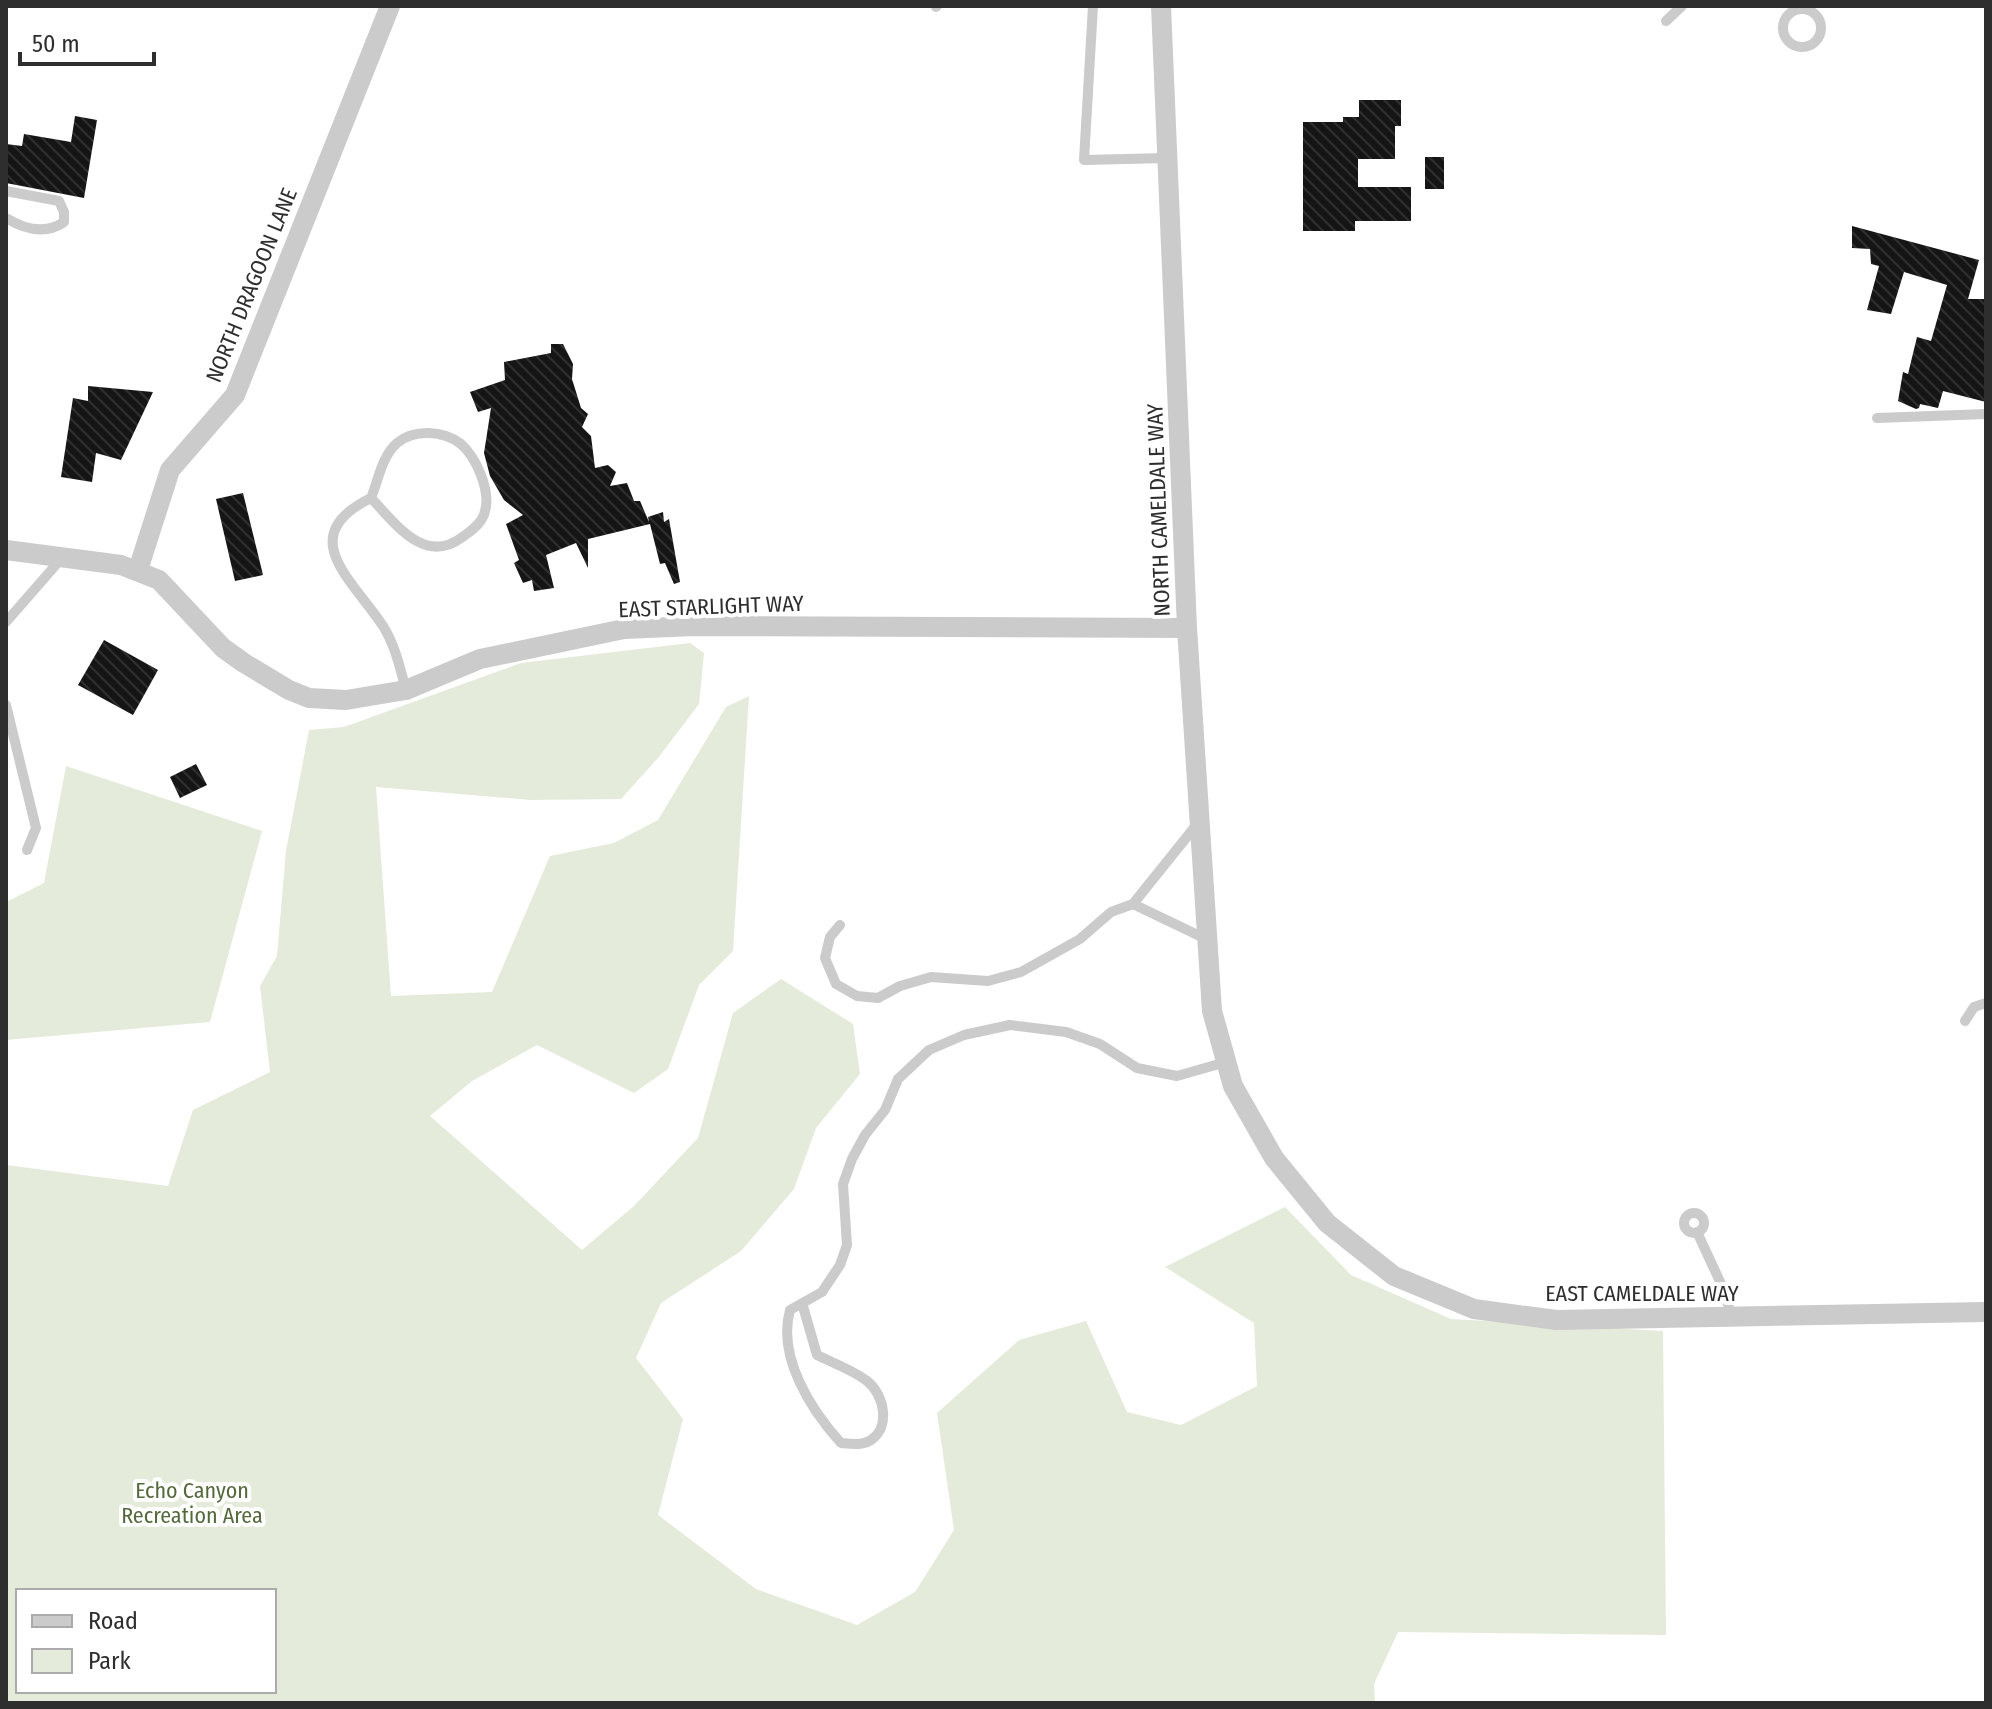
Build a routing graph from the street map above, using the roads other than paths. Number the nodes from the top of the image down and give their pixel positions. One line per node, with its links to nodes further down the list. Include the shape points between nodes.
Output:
1 (390, 6): 14 (street, NORTH DRAGOON LANE, via 235,395 170,470)
2 (1093, 6): 6 (lane, via 1084,160)
3 (1161, 6): 6 (street, NORTH CAMELDALE WAY)
4 (1682, 6): 5 (lane)
5 (1666, 21)
6 (1167, 158): 16 (street, NORTH CAMELDALE WAY)
7 (6, 191): 8 (lane, via 59,201 64,222 54,229 23,228)
8 (6, 218)
9 (1986, 414): 10 (lane)
10 (1877, 418)
11 (371, 498): 11 (lane, via 396,444 412,434 428,433 460,444 480,475 486,497 481,521 450,545 439,547 419,544); 17 (lane, via 351,508 334,527 332,546 341,571 384,628)
12 (6, 550): 13 (street, EAST STARLIGHT WAY)
13 (63, 557): 14 (street, EAST STARLIGHT WAY); 15 (lane)
14 (138, 570): 17 (street, EAST STARLIGHT WAY, via 159,580 223,648 289,690 309,698 346,700)
15 (6, 622)
16 (1187, 628): 17 (street, EAST STARLIGHT WAY, via 624,629 480,659); 19 (street, NORTH CAMELDALE WAY)
17 (406, 690)
18 (6, 705): 20 (lane, via 36,828)
19 (1200, 821): 21 (lane); 23 (street, NORTH CAMELDALE WAY)
20 (27, 850)
21 (1133, 904): 22 (lane, via 1111,912 1080,939 1021,972 988,981 931,977 878,998 857,996 836,984 825,958 830,937); 23 (lane)
22 (840, 925)
23 (1208, 940): 25 (street, NORTH CAMELDALE WAY)
24 (1986, 1003): 26 (lane, via 1974,1007)
25 (1212, 1011): 27 (street, EAST CAMELDALE WAY)
26 (1965, 1021)
27 (1226, 1062): 29 (lane, via 1177,1076 1137,1068 1100,1044 1066,1032 1010,1025 964,1035 929,1050 898,1079 885,1110 852,1159 843,1184 847,1245 822,1292); 31 (street, EAST CAMELDALE WAY, via 1233,1086 1274,1158 1327,1223 1394,1276 1474,1309 1556,1320)
28 (1697, 1232): 31 (lane)
29 (802, 1303): 29 (lane, via 790,1310 787,1330 796,1376 809,1404 841,1443 872,1440 883,1427 884,1409 877,1393 868,1381 817,1355)
30 (1986, 1312): 31 (street, EAST CAMELDALE WAY)
31 (1732, 1318)

